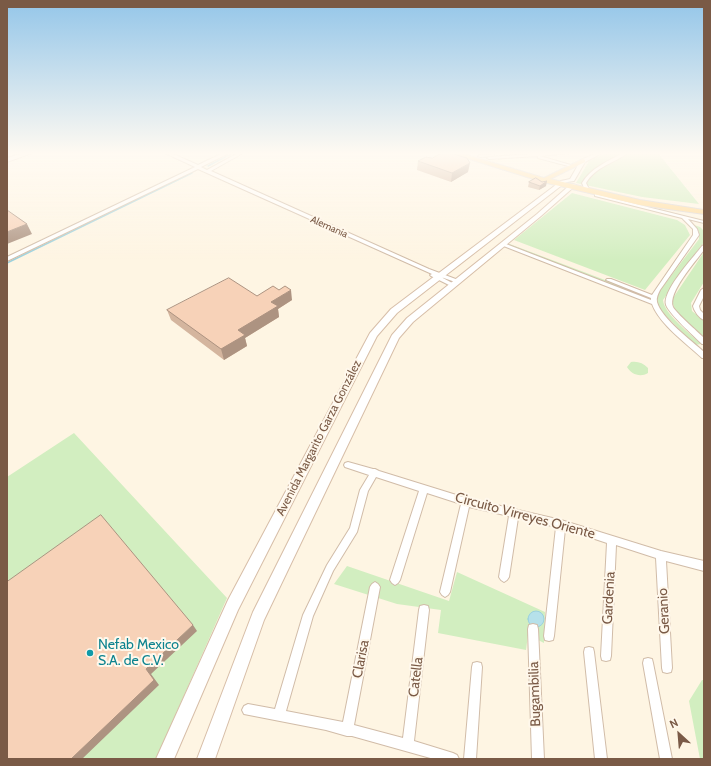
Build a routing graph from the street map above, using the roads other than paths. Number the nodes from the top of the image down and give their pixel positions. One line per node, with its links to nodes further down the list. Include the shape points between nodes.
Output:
1 (152, 189): 18 (street)
2 (246, 189): 19 (street, Alemania)
3 (557, 189): 7 (main road, Avenida Margarito Garza González)
4 (564, 189): 13 (main road, Avenida Margarito Garza González)
5 (582, 189): 12 (main road)
6 (591, 189): 9 (main road)
7 (552, 191): 8 (main road, Avenida Margarito Garza González)
8 (537, 201): 10 (main road, Avenida Margarito Garza González); 13 (main road, via 544,205 537,212)
9 (704, 207)
10 (528, 208): 15 (main road, via 529,212 515,223 518,226); 19 (main road, Avenida Margarito Garza González)
11 (704, 212): 12 (main road)
12 (684, 214): 14 (street); 22 (street, via 695,229 696,236)
13 (539, 215): 15 (main road, Avenida Margarito Garza González)
14 (704, 222)
15 (528, 225): 16 (main road, Avenida Margarito Garza González)
16 (506, 243): 20 (main road, Avenida Margarito Garza González); 22 (street)
17 (704, 247): 24 (street, via 669,299 672,310)
18 (7, 259)
19 (440, 276): 20 (street, Alemania); 53 (main road, Avenida Margarito Garza González, via 385,320 368,343 233,605)
20 (456, 283): 54 (main road, Avenida Margarito Garza González, via 403,326 394,337 258,617)
21 (704, 290): 23 (street, via 696,306)
22 (654, 300): 26 (street, via 662,316)
23 (704, 318)
24 (704, 342)
25 (704, 347): 26 (street)
26 (696, 349): 27 (street)
27 (704, 356)
28 (348, 465): 29 (street, Circuito Virreyes Oriente)
29 (375, 472): 30 (street, Circuito Virreyes Oriente); 50 (street, via 364,490 354,529 330,568 308,615)
30 (424, 488): 31 (street, Circuito Virreyes Oriente); 38 (street)
31 (466, 502): 32 (street, Circuito Virreyes Oriente); 40 (street)
32 (514, 514): 33 (street, Circuito Virreyes Oriente); 37 (street)
33 (561, 524): 34 (street, Circuito Virreyes Oriente); 43 (street)
34 (612, 540): 35 (street, Circuito Virreyes Oriente); 45 (street, Gardenia)
35 (661, 555): 36 (street, Circuito Virreyes Oriente); 48 (street, Geranio)
36 (704, 566)
37 (504, 577)
38 (395, 580)
39 (375, 587): 51 (street, Clarisa)
40 (445, 592)
41 (424, 610): 52 (street, Catella)
42 (533, 629): 57 (street, Bugambilia)
43 (549, 636)
44 (589, 652): 58 (street)
45 (606, 656)
46 (648, 663): 59 (street)
47 (477, 667): 56 (street)
48 (667, 668)
49 (248, 710): 50 (street)
50 (279, 715): 51 (street)
51 (347, 730): 52 (street)
52 (408, 744): 55 (street)
53 (165, 759)
54 (206, 759)
55 (453, 759)
56 (470, 759)
57 (538, 759)
58 (601, 759)
59 (666, 759)

